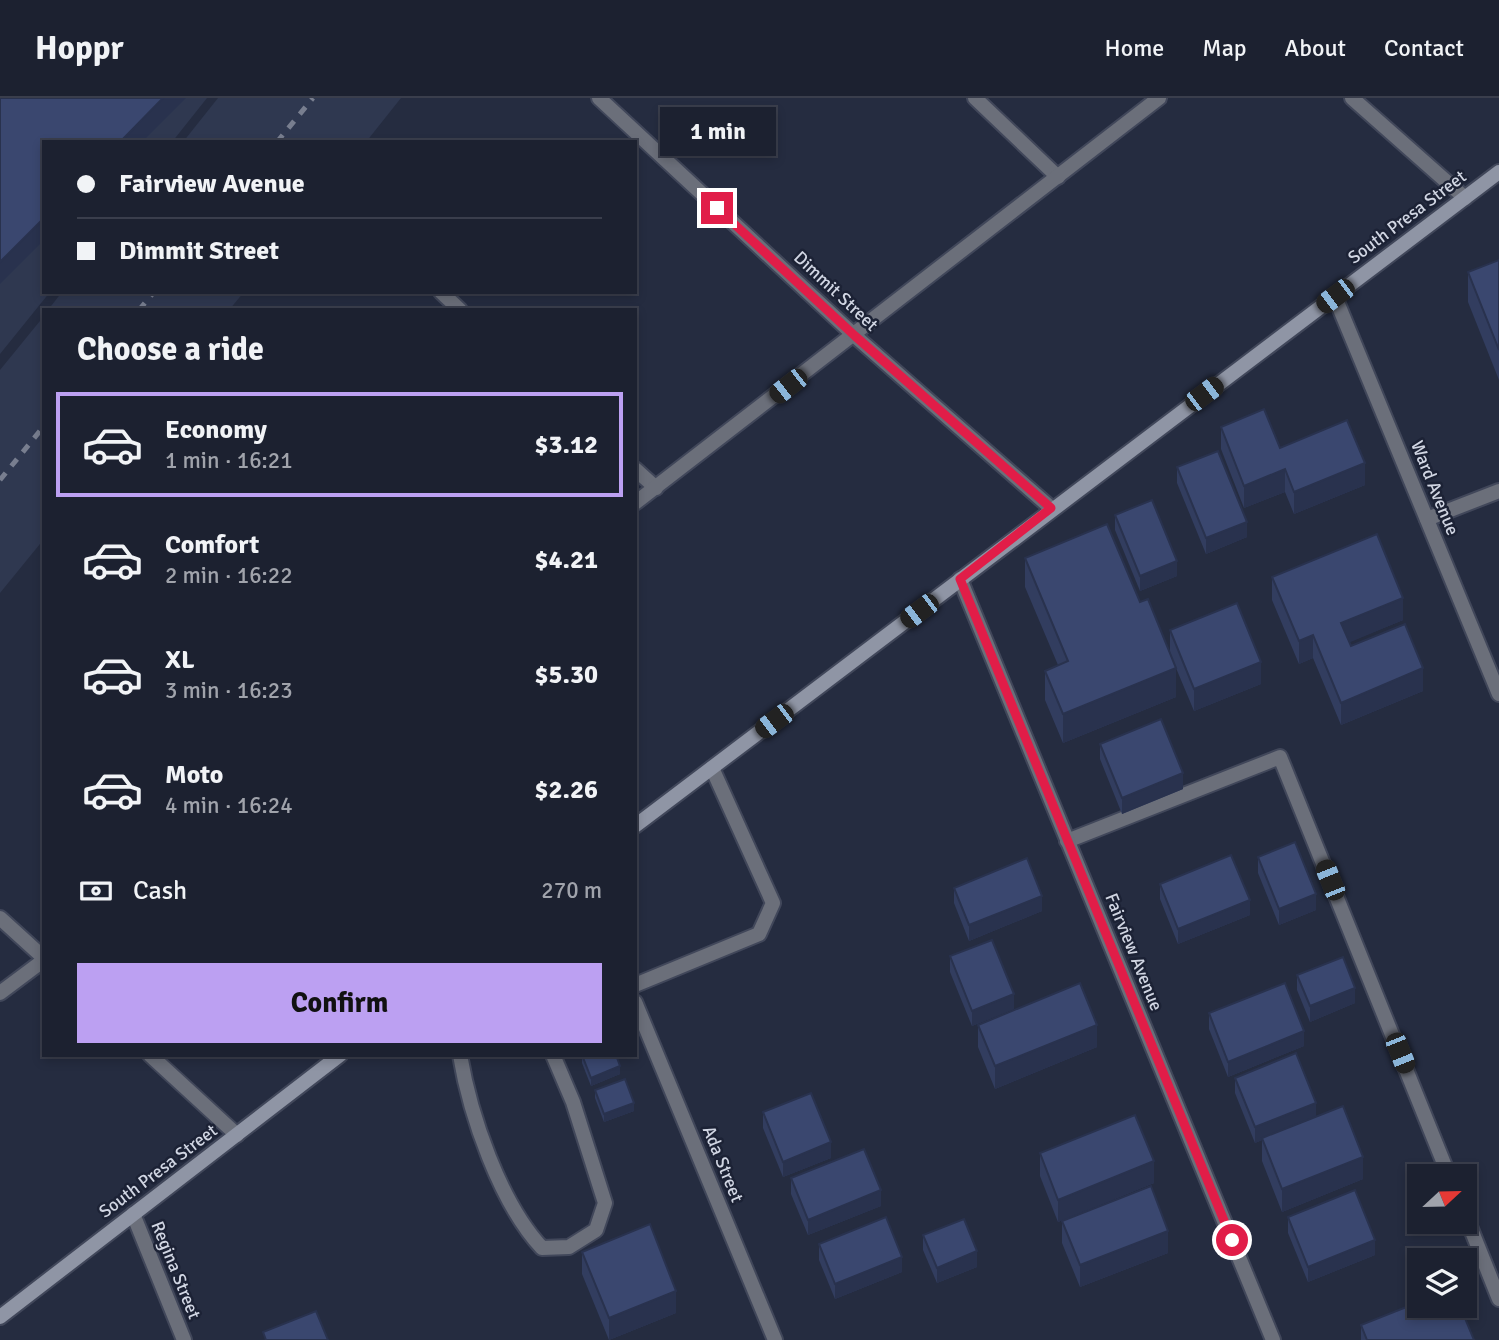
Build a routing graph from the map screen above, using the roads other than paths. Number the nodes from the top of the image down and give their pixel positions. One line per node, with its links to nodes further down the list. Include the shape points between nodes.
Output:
1 (599, 98): 11 (street, Dimmit Street)
2 (975, 98): 6 (street)
3 (1159, 98): 6 (street)
4 (1352, 98): 7 (street)
5 (1499, 172): 7 (main road, South Presa Street)
6 (1058, 177): 11 (street)
7 (1465, 198): 9 (main road, South Presa Street)
8 (443, 294): 10 (street)
9 (1335, 296): 16 (main road, South Presa Street); 17 (street, Ward Avenue)
10 (458, 308)
11 (855, 336): 13 (street); 16 (street, Dimmit Street)
12 (637, 471): 13 (street)
13 (656, 488): 15 (street)
14 (1499, 491): 17 (street)
15 (637, 502)
16 (1051, 508): 18 (main road, South Presa Street)
17 (1427, 519): 19 (street, Ward Avenue)
18 (960, 579): 20 (main road, South Presa Street); 22 (street, Fairview Avenue)
19 (1499, 694)
20 (712, 768): 21 (main road, South Presa Street); 26 (street, via 773,903 759,934)
21 (638, 820)
22 (1067, 841): 34 (street, via 1280,757); 41 (street, Fairview Avenue)
23 (0, 918): 24 (street)
24 (42, 957)
25 (42, 961): 27 (street)
26 (637, 984)
27 (0, 993)
28 (637, 1007): 40 (street, Ada Street)
29 (152, 1057): 33 (street)
30 (337, 1057): 33 (main road, South Presa Street)
31 (460, 1057): 32 (street, via 465,1085 490,1154 521,1226 542,1248 569,1247 596,1230 605,1203)
32 (554, 1057)
33 (237, 1135): 35 (main road, South Presa Street)
34 (1445, 1164)
35 (133, 1214): 38 (main road, South Presa Street); 39 (street, Regina Street)
36 (1473, 1234): 37 (street)
37 (1499, 1298)
38 (0, 1317)
39 (184, 1340)
40 (775, 1340)
41 (1273, 1340)

